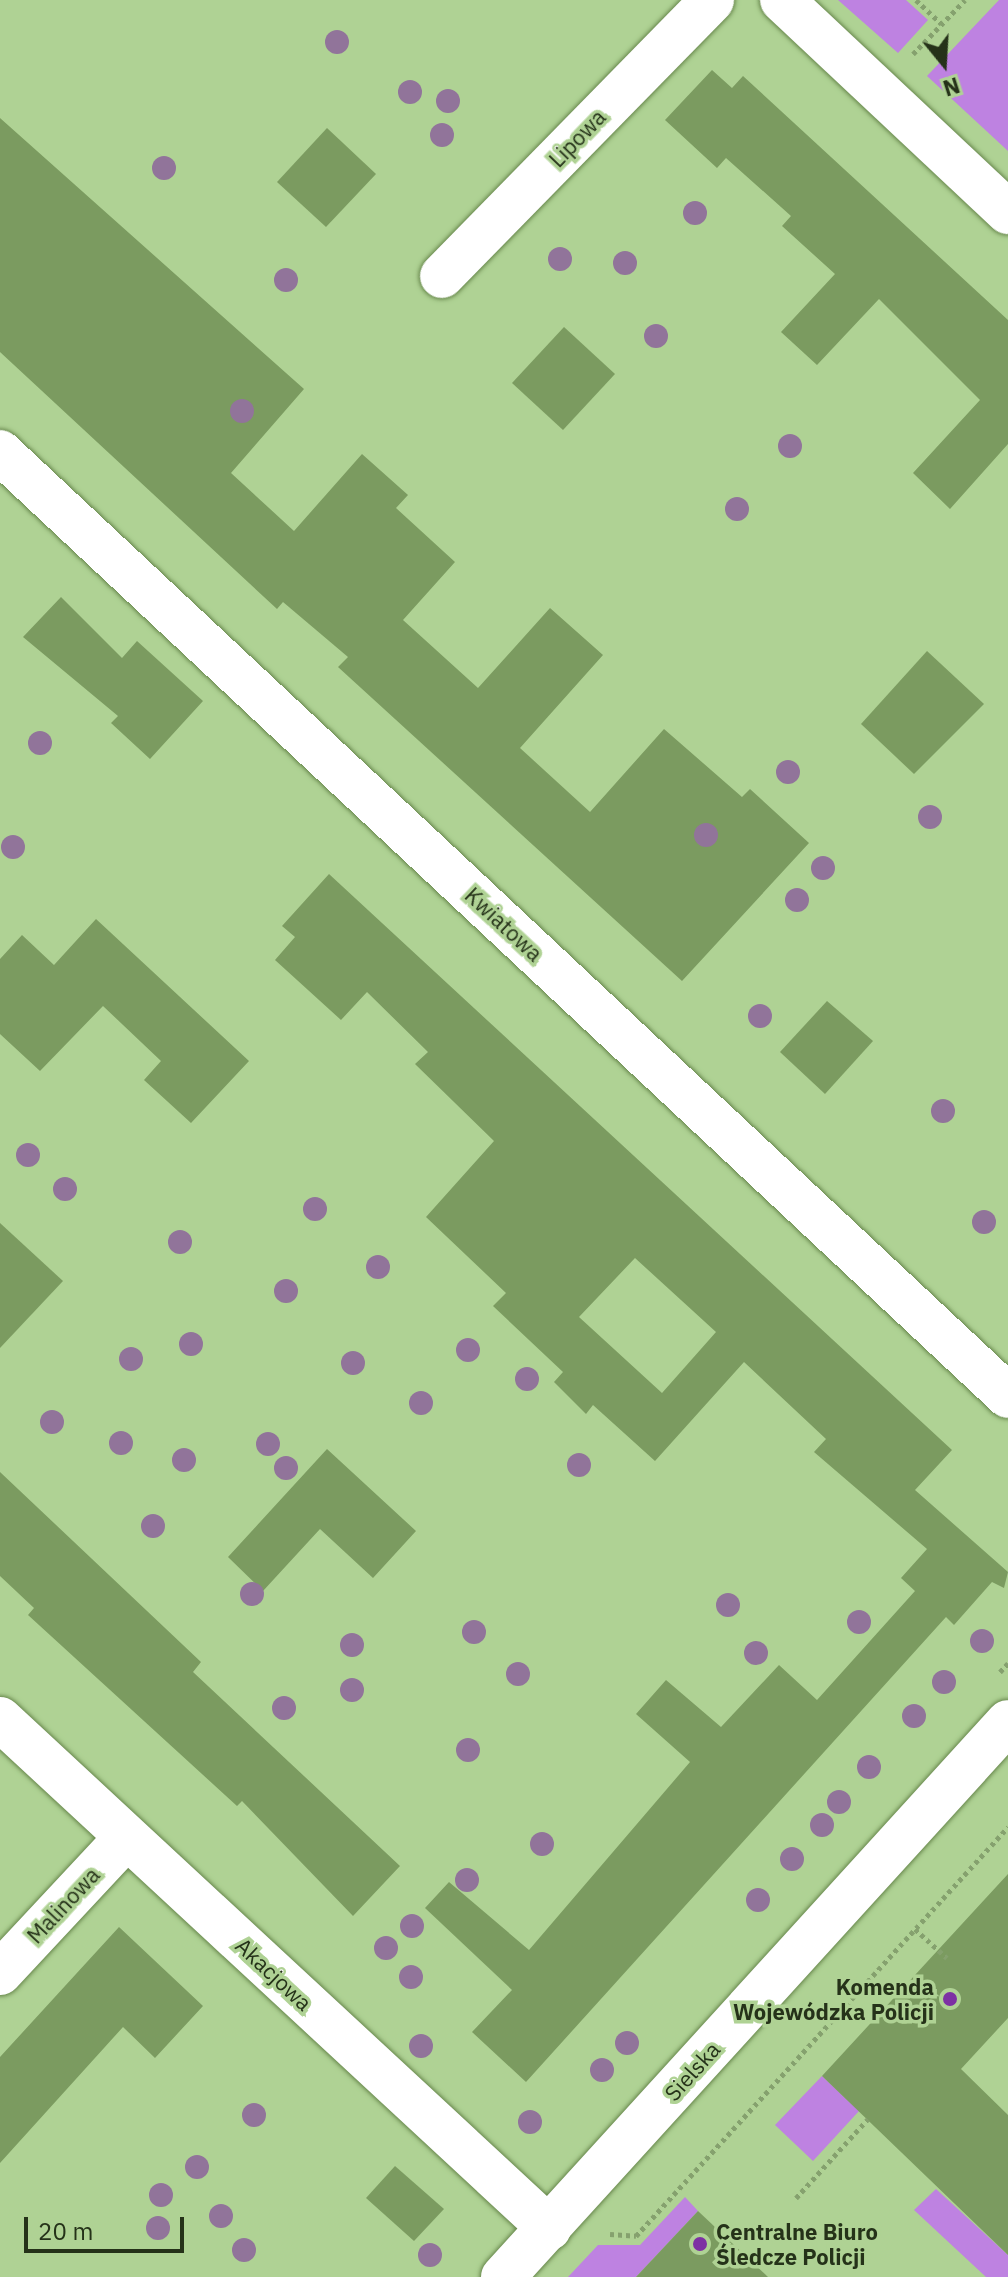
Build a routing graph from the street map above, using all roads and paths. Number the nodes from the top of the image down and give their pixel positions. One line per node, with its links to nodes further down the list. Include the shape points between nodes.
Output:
1 (712, 0): 8 (street, Lipowa)
2 (782, 0): 6 (street)
3 (916, 0): 5 (path)
4 (965, 0): 5 (path)
5 (942, 24): 6 (path)
6 (877, 90): 7 (street)
7 (1008, 212)
8 (442, 276)
9 (0, 452): 10 (street, Kwiatowa)
10 (1008, 1396)
11 (0, 1719): 14 (street, Akacjowa)
12 (1008, 1722): 20 (street, Sielska)
13 (1008, 1827): 15 (path)
14 (126, 1838): 17 (street, Malinowa); 20 (street, Akacjowa)
15 (915, 1929): 16 (path); 21 (path, via 636,2236)
16 (947, 1958)
17 (0, 1973)
18 (868, 2119): 19 (path)
19 (796, 2198)
20 (549, 2228): 22 (street, Sielska)
21 (594, 2233)
22 (503, 2277)

